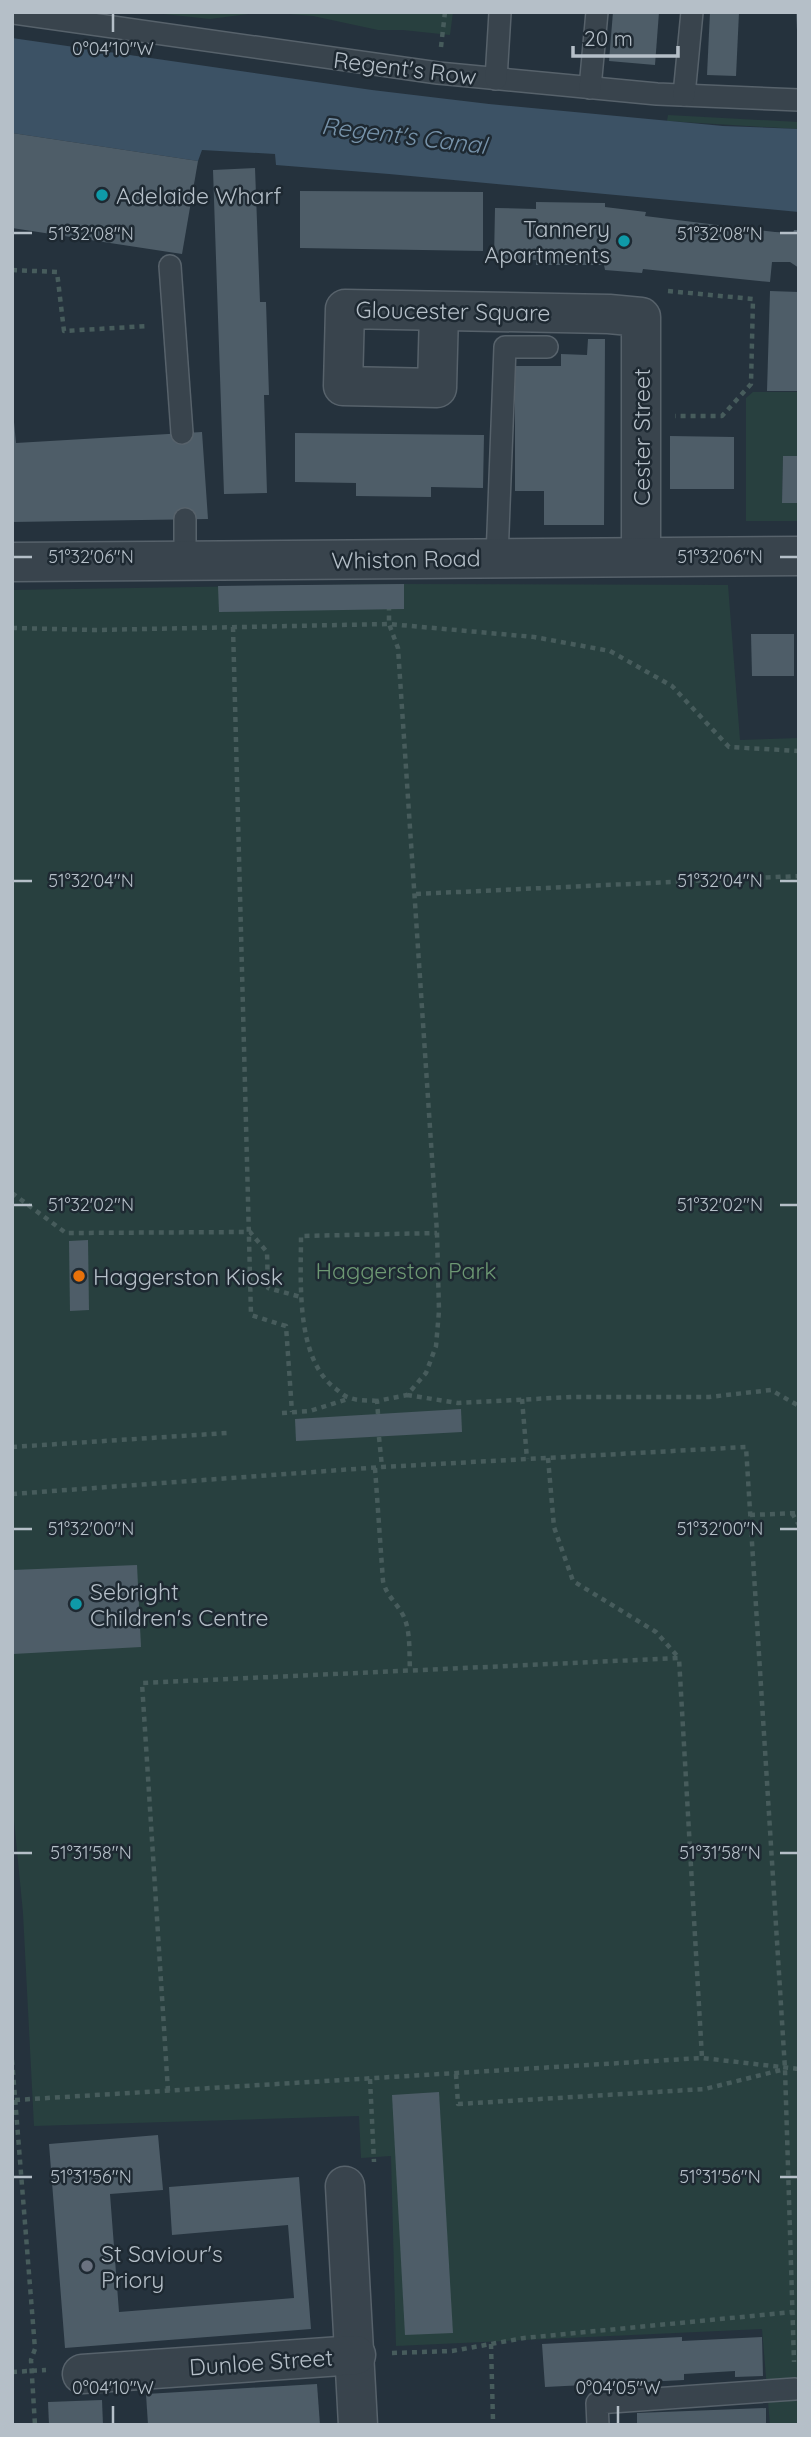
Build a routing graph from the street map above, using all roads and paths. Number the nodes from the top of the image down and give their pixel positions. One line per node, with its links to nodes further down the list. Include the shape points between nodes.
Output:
1 (597, 12): 6 (lane)
2 (692, 12): 7 (lane)
3 (13, 13): 5 (lane, Regent's Row)
4 (500, 13): 5 (lane)
5 (496, 79): 6 (lane, Regent's Row)
6 (590, 88): 7 (lane, Regent's Row)
7 (684, 96): 8 (lane, Regent's Row)
8 (799, 100)
9 (170, 266): 13 (lane)
10 (12, 270): 13 (path, via 57,272 64,331)
11 (439, 311): 12 (street, Gloucester Square, via 437,388 343,386 345,309 608,314)
12 (641, 317): 15 (street, Cester Street); 15 (path, via 652,289 753,299 751,384 722,416)
13 (175, 325): 16 (lane)
14 (547, 347): 20 (lane, via 505,347)
15 (641, 415): 18 (street, Cester Street)
16 (182, 433)
17 (185, 519): 21 (lane)
18 (641, 556): 19 (street, Whiston Road); 20 (street, Whiston Road)
19 (799, 556)
20 (497, 558): 21 (street, Whiston Road)
21 (185, 561): 22 (street, Whiston Road)
22 (12, 562)
23 (389, 609): 24 (path)
24 (389, 624): 25 (path); 27 (path, via 534,637 610,651 672,686 729,747); 29 (path, via 398,648)
25 (233, 627): 26 (path); 31 (path)
26 (12, 628)
27 (799, 751)
28 (799, 876): 29 (path)
29 (416, 894): 32 (path)
30 (12, 1193): 31 (path, via 66,1233)
31 (250, 1231): 33 (path, via 267,1252 268,1287); 39 (path, via 251,1315 286,1326)
32 (437, 1233): 33 (path, via 301,1236); 34 (path, via 436,1346 426,1373)
33 (301, 1297): 35 (path, via 314,1359 327,1382)
34 (407, 1395): 36 (path, via 458,1403); 37 (path)
35 (348, 1398): 37 (path); 39 (path)
36 (522, 1399): 38 (path, via 664,1399 771,1390); 46 (path)
37 (377, 1401): 41 (path)
38 (799, 1406)
39 (292, 1412): 40 (path)
40 (282, 1413)
41 (378, 1414)
42 (227, 1433): 44 (path)
43 (379, 1437): 47 (path)
44 (12, 1447)
45 (548, 1458): 46 (path); 51 (path, via 746,1447); 53 (path, via 554,1527 573,1581 656,1632)
46 (527, 1459): 47 (path)
47 (382, 1467): 48 (path)
48 (375, 1468): 49 (path); 54 (path, via 383,1581 406,1624)
49 (12, 1494)
50 (795, 1513): 51 (path); 52 (path)
51 (750, 1515): 57 (path)
52 (799, 1525)
53 (680, 1658): 54 (path); 55 (path)
54 (410, 1671): 61 (path, via 142,1683)
55 (702, 2059): 57 (path); 59 (path)
56 (12, 2060): 62 (path)
57 (785, 2069): 58 (path); 59 (path, via 705,2089 458,2104); 64 (path)
58 (799, 2069)
59 (456, 2074): 60 (path)
60 (370, 2080): 61 (path); 63 (path)
61 (168, 2091): 62 (path)
62 (15, 2101): 67 (path, via 35,2350)
63 (360, 2177): 66 (street)
64 (793, 2312): 65 (path); 70 (path)
65 (491, 2344): 66 (path, via 452,2351); 71 (path)
66 (356, 2355): 69 (street, Dunloe Street); 73 (street)
67 (32, 2371): 68 (path); 72 (path)
68 (12, 2372)
69 (82, 2374)
70 (795, 2389): 74 (lane, via 597,2403)
71 (493, 2421)
72 (34, 2425)
73 (358, 2425)
74 (598, 2425)

